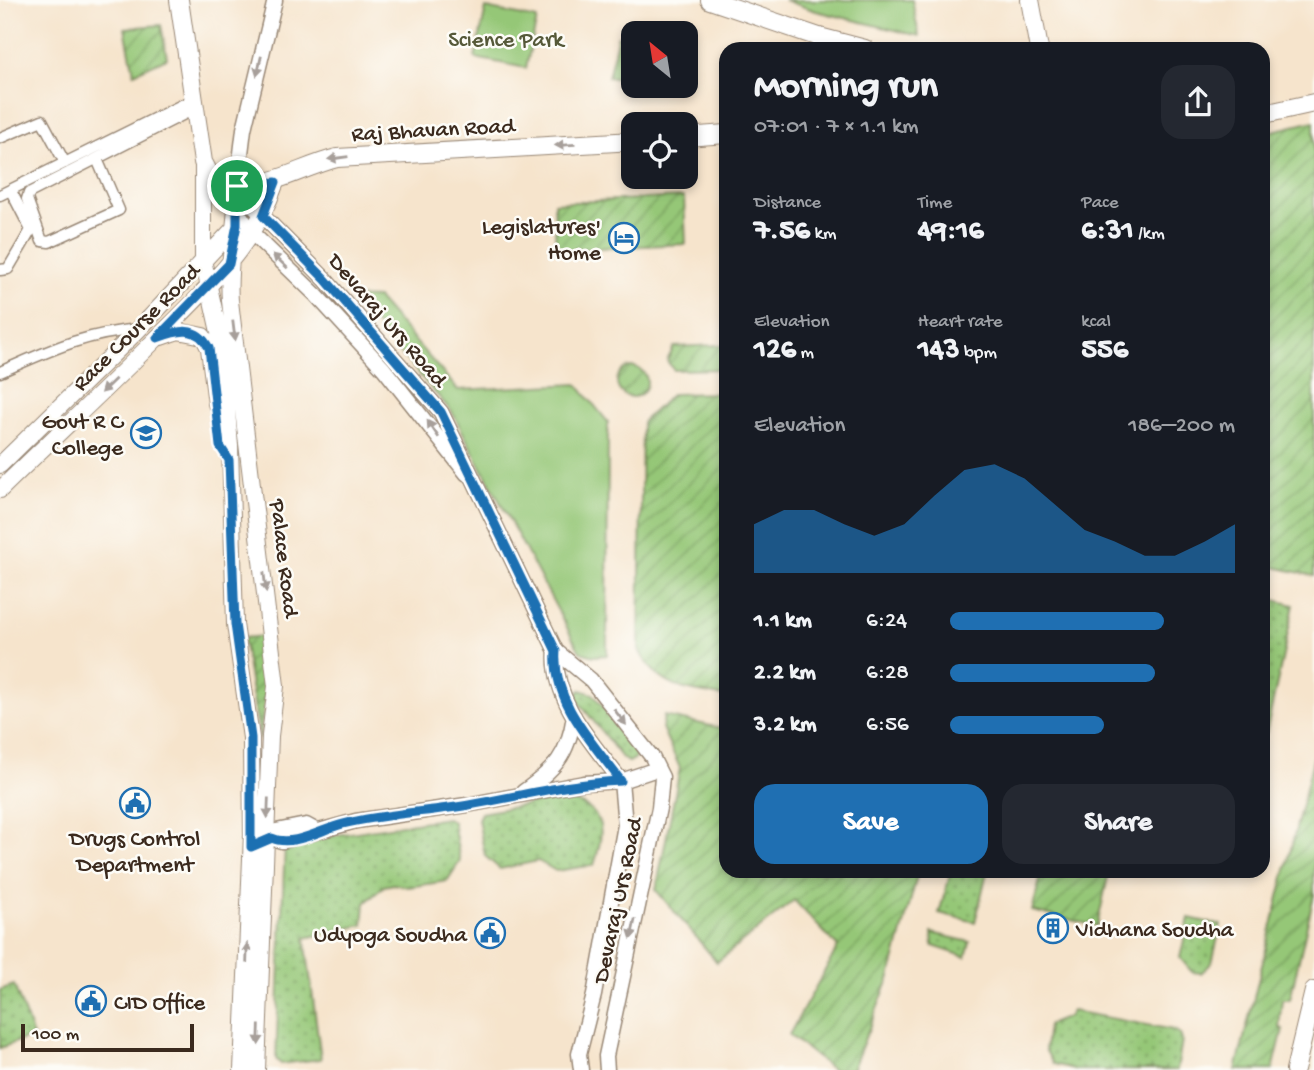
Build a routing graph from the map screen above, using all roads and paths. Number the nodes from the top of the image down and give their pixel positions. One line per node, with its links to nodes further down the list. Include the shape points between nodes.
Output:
1 (179, 0): 7 (main road)
2 (275, 0): 18 (street, one-way to 18, via 244,129)
3 (710, 0): 5 (main road)
4 (1030, 0): 6 (main road)
5 (838, 42)
6 (1038, 42)
7 (195, 103): 14 (street); 15 (main road); 16 (street)
8 (1314, 103): 9 (main road)
9 (1270, 113)
10 (719, 135): 11 (main road)
11 (698, 136)
12 (0, 138): 16 (street, via 42,120)
13 (621, 142): 17 (main road, Raj Bhavan Road, one-way to 17, via 337,158)
14 (97, 159): 14 (street, via 29,193 42,241 49,242 119,210)
15 (203, 162): 18 (main road, via 213,181); 23 (main road)
16 (65, 163): 19 (street)
17 (276, 182): 18 (main road); 20 (main road)
18 (245, 191): 20 (street, Devaraj Urs Road); 21 (main road, Palace Road)
19 (5, 193): 25 (street, via 31,230 8,269)
20 (263, 216): 22 (main road, Race Course Road); 32 (street, Devaraj Urs Road, via 325,279 441,412)
21 (239, 221): 22 (street, Devaraj Urs Road); 23 (main road, Race Course Road); 24 (main road, Palace Road)
22 (252, 233): 24 (main road, Race Course Road); 32 (street, Devaraj Urs Road, one-way to 22, via 384,369)
23 (203, 260): 26 (main road); 27 (main road, Race Course Road)
24 (229, 264): 26 (main road, Race Course Road); 34 (main road, Palace Road, one-way to 34)
25 (0, 270)
26 (208, 288): 28 (main road, Race Course Road); 30 (main road, via 221,341)
27 (139, 329): 29 (street, via 78,338); 31 (main road, Race Course Road)
28 (157, 338): 30 (main road, via 178,331 203,336 209,348 220,446); 33 (main road, Race Course Road, one-way to 33)
29 (0, 372)
30 (229, 460): 35 (main road)
31 (0, 465)
32 (474, 483): 36 (street, Devaraj Urs Road)
33 (0, 490)
34 (260, 547): 35 (main road); 43 (main road, Palace Road, one-way to 43, via 276,686 270,736)
35 (233, 549): 44 (main road, via 236,636 251,738)
36 (556, 651): 37 (street, Devaraj Urs Road); 38 (street, Devaraj Urs Road, via 554,672)
37 (591, 680): 38 (street, via 575,678); 40 (street, Devaraj Urs Road, one-way to 40)
38 (564, 698): 39 (street, Devaraj Urs Road)
39 (574, 716): 41 (street, Devaraj Urs Road); 42 (street, via 570,744 551,772)
40 (657, 769): 41 (street); 49 (street, Devaraj Urs Road, one-way to 49, via 662,777 659,808 606,1056)
41 (621, 781): 42 (street); 48 (street, Devaraj Urs Road, via 625,825 579,1054)
42 (519, 795): 43 (street, via 317,831 306,825 276,831)
43 (269, 839): 44 (street); 47 (main road, Palace Road, one-way to 47)
44 (251, 847): 46 (main road, one-way to 44)
45 (1314, 991): 50 (main road)
46 (242, 1070)
47 (257, 1070)
48 (581, 1070)
49 (607, 1070)
50 (1295, 1070)

